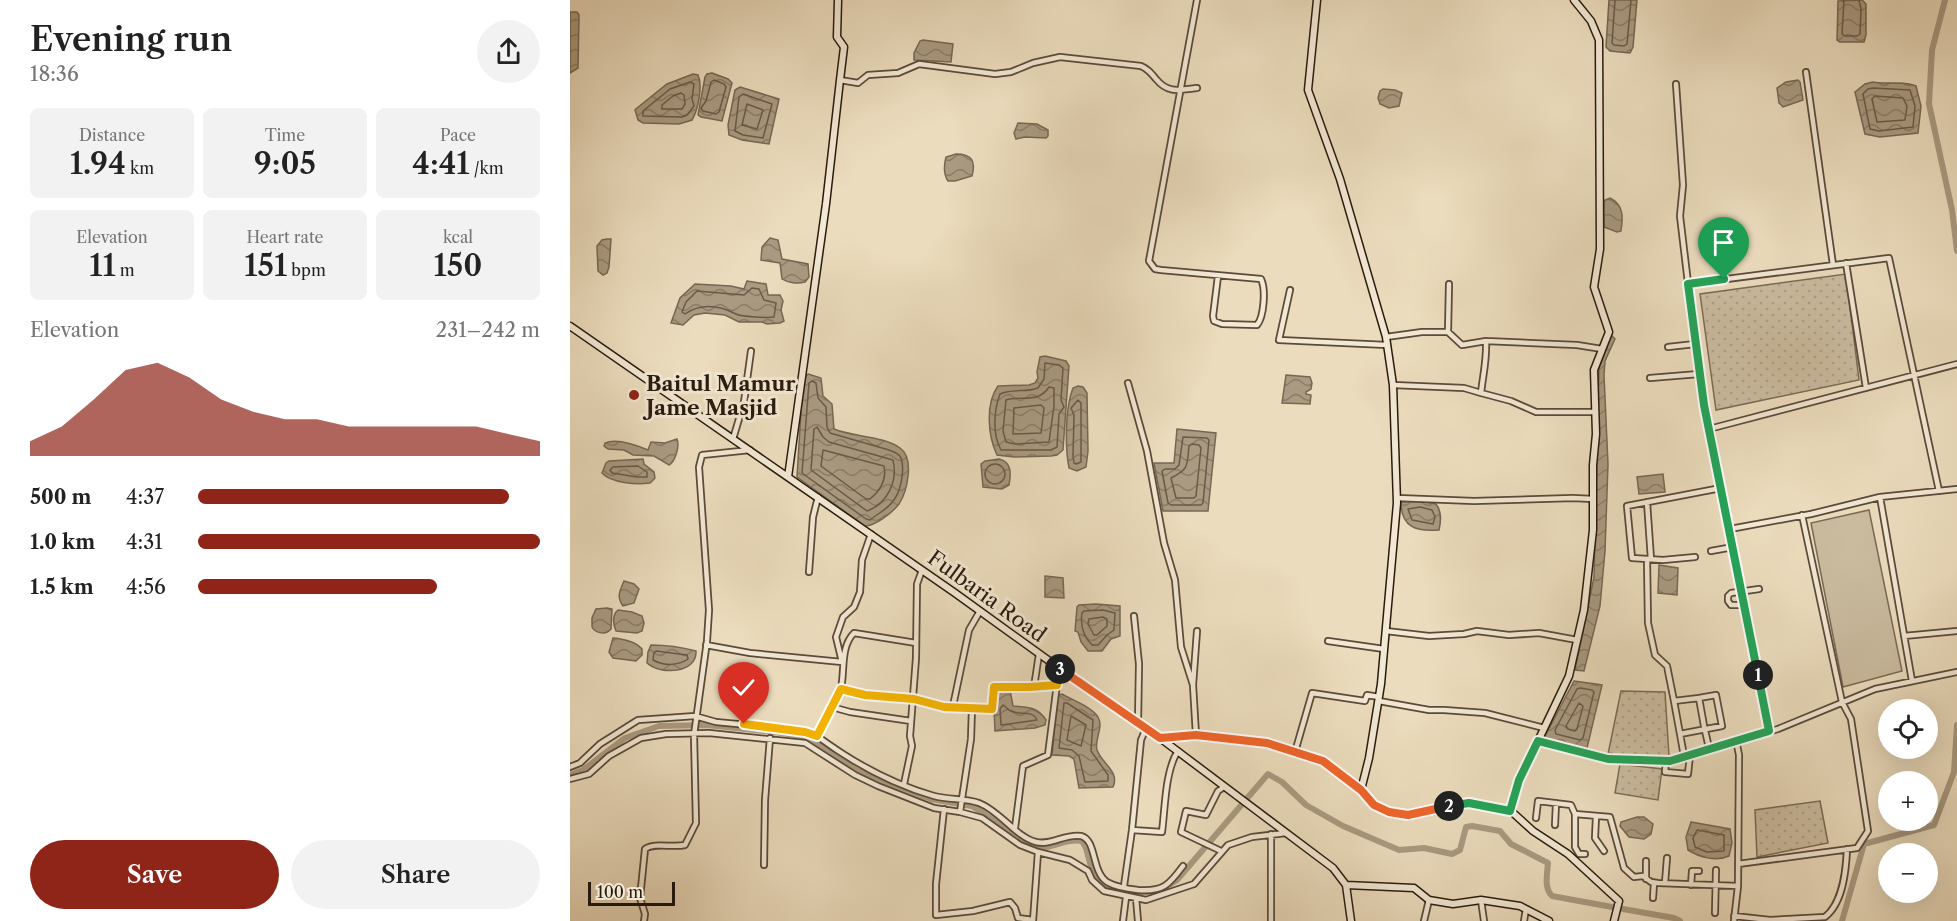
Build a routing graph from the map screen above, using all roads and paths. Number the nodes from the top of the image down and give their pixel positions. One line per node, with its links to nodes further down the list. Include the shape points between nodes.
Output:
1 (838, 0): 6 (street, via 837,37 844,47)
2 (1197, 0): 9 (street)
3 (1317, 0): 18 (street, via 1308,90 1340,179)
4 (1574, 0): 23 (street, via 1591,21 1599,40 1600,249 1594,287 1609,332)
5 (1806, 72): 11 (street)
6 (840, 81): 9 (street, via 858,83 868,75 898,73 919,63 995,74 1060,57 1141,66 1162,87); 37 (street)
7 (1676, 84): 14 (street, via 1683,185 1680,216)
8 (1197, 88): 9 (street)
9 (1181, 90): 12 (street, via 1149,261 1155,269)
10 (1846, 263): 11 (street); 27 (street, via 1886,258 1891,261); 31 (street)
11 (1833, 265): 14 (street)
12 (1218, 276): 12 (street, via 1214,321 1257,326 1261,322 1261,279)
13 (1449, 284): 17 (street)
14 (1688, 284): 20 (street)
15 (1290, 290): 21 (street, via 1279,340)
16 (570, 326): 35 (street, Fulbaria Road)
17 (1448, 332): 18 (street); 19 (street, via 1462,345)
18 (1386, 337): 21 (street)
19 (1486, 341): 23 (street); 32 (street)
20 (1695, 344): 22 (street); 26 (street)
21 (1387, 345): 30 (street)
22 (1668, 347)
23 (1602, 349): 33 (street, via 1594,370)
24 (751, 351): 35 (street, via 744,402)
25 (1957, 364): 27 (street)
26 (1699, 374): 28 (street); 34 (street)
27 (1913, 375): 31 (street); 40 (street)
28 (1650, 378)
29 (1128, 383): 75 (street, via 1148,451 1164,543 1175,580 1181,647)
30 (1393, 385): 32 (street, via 1464,388); 43 (street)
31 (1866, 387): 34 (street)
32 (1482, 393): 33 (street, via 1536,412)
33 (1595, 412): 44 (street)
34 (1709, 429): 38 (street)
35 (733, 439): 36 (street, Fulbaria Road)
36 (750, 450): 37 (street, Fulbaria Road); 67 (street, via 702,455 699,468 709,610)
37 (788, 477): 41 (street, Fulbaria Road)
38 (1721, 488): 45 (street); 47 (street)
39 (1957, 489): 40 (street)
40 (1939, 491): 42 (street)
41 (818, 497): 48 (street, Fulbaria Road); 54 (street)
42 (1880, 497): 46 (street); 63 (street)
43 (1397, 498): 44 (street); 61 (street)
44 (1593, 499): 64 (street, via 1584,610)
45 (1647, 502): 52 (street); 52 (street, via 1628,506 1632,558)
46 (1802, 516): 47 (street); 82 (street)
47 (1730, 529): 49 (street)
48 (871, 534): 53 (street, Fulbaria Road); 70 (street, via 862,560 860,592 854,607 843,617 836,637)
49 (1733, 547): 50 (street); 56 (street)
50 (1711, 551)
51 (1695, 556): 52 (street)
52 (1649, 559): 81 (street, via 1648,623 1655,654 1668,666)
53 (922, 570): 58 (street, Fulbaria Road); 66 (street, via 917,584)
54 (808, 572)
55 (1759, 589): 56 (street)
56 (1743, 592): 57 (street); 57 (street, via 1731,593 1728,601 1738,605)
57 (1744, 601): 92 (street)
58 (980, 611): 69 (street, Fulbaria Road); 83 (street, via 969,630)
59 (1134, 616): 88 (street, via 1139,664)
60 (1197, 631): 75 (street)
61 (1386, 631): 64 (street, via 1429,636 1477,631 1539,633); 68 (street)
62 (1957, 631): 63 (street)
63 (1904, 636): 73 (street)
64 (1577, 640): 90 (street, via 1569,676)
65 (1328, 641): 68 (street)
66 (916, 643): 70 (street, via 854,633); 79 (street)
67 (706, 645): 70 (street); 86 (street)
68 (1384, 649): 80 (street)
69 (1039, 654): 71 (street, Fulbaria Road); 76 (street)
70 (842, 662): 77 (street)
71 (1059, 668): 74 (street); 88 (street, Fulbaria Road)
72 (1957, 672): 73 (street)
73 (1912, 681): 82 (street)
74 (1057, 685): 76 (street); 120 (street, via 1048,755 1023,766)
75 (1193, 685): 95 (street)
76 (1034, 687): 85 (street, via 994,687 992,709)
77 (841, 689): 79 (street); 84 (street)
78 (1700, 698): 81 (street); 91 (street); 91 (street, via 1716,695 1722,726)
79 (914, 699): 83 (street); 87 (street)
80 (1379, 699): 90 (street, via 1429,711 1485,713); 103 (street, via 1367,695 1365,701 1312,693); 110 (street)
81 (1674, 701): 93 (street)
82 (1842, 702): 92 (street); 124 (street, via 1851,719 1868,831 1857,848)
83 (953, 706): 85 (street)
84 (832, 707): 87 (street); 96 (street)
85 (972, 708): 111 (street, via 972,739)
86 (695, 716): 94 (street); 96 (street); 106 (street, via 638,720)
87 (911, 721): 108 (street, via 912,746)
88 (1138, 723): 89 (street, Fulbaria Road)
89 (1146, 728): 98 (street, Fulbaria Road); 121 (street, via 1141,740)
90 (1544, 728): 100 (street)
91 (1705, 730): 93 (street); 101 (street)
92 (1769, 731): 99 (street)
93 (1680, 734): 104 (street)
94 (694, 735): 97 (street); 107 (street, via 641,738 609,756 588,774); 152 (street, via 696,824 685,845 645,849 640,898)
95 (1196, 735): 98 (street); 103 (street, via 1267,743)
96 (817, 736): 108 (street, via 858,765)
97 (770, 738): 113 (street, via 805,743 855,775 911,800); 132 (street)
98 (1160, 738): 102 (street, Fulbaria Road)
99 (1736, 740): 101 (street); 131 (street)
100 (1538, 741): 105 (street, via 1608,759); 114 (street, via 1519,780)
101 (1709, 748): 104 (street)
102 (1178, 751): 109 (street, Fulbaria Road); 121 (street, via 1168,781 1162,832)
103 (1295, 752): 110 (street, via 1323,761)
104 (1687, 755): 105 (street); 105 (street, via 1688,774 1665,772)
105 (1666, 761)
106 (570, 767)
107 (570, 779)
108 (904, 784): 111 (street, via 936,797)
109 (1224, 787): 122 (street, Fulbaria Road); 125 (street, via 1218,790 1206,814 1186,811 1181,832)
110 (1361, 790): 114 (street, via 1374,805 1408,815 1469,803)
111 (962, 800): 115 (street); 120 (street, via 980,804)
112 (1557, 803): 116 (street, via 1571,805); 118 (street, via 1538,801); 119 (street)
113 (944, 809): 115 (street); 153 (street, via 936,915 1010,902 1018,918)
114 (1510, 811): 162 (street, via 1568,854 1619,902)
115 (960, 812): 127 (street, via 982,818 1020,845)
116 (1575, 814): 117 (street); 128 (street, via 1575,847 1579,854)
117 (1596, 816): 126 (street, via 1595,838); 136 (street, via 1610,817 1624,868 1634,877)
118 (1536, 818)
119 (1555, 825)
120 (1015, 828): 141 (street, via 1036,842 1082,837 1090,843 1098,873 1106,881)
121 (1132, 830): 141 (street)
122 (1286, 833): 123 (street); 139 (street, Fulbaria Road, via 1333,868)
123 (1271, 834): 125 (street, via 1228,844); 156 (street)
124 (1847, 849): 131 (street); 151 (street, via 1837,901 1825,917)
125 (1221, 851): 145 (street, via 1194,884 1146,900)
126 (1604, 851)
127 (1038, 852): 144 (street, via 1070,860 1088,871 1104,891); 153 (street)
128 (1585, 854)
129 (1667, 858): 138 (street)
130 (1646, 861): 136 (street)
131 (1738, 864): 143 (street)
132 (764, 865)
133 (1182, 866): 141 (street, via 1169,885 1136,890)
134 (1716, 870): 142 (street)
135 (1699, 872): 140 (street, via 1692,871)
136 (1646, 879): 137 (street)
137 (1654, 883): 138 (street); 146 (street)
138 (1665, 884): 140 (street)
139 (1346, 885): 147 (street, via 1414,888); 157 (street)
140 (1691, 885): 142 (street)
141 (1124, 886)
142 (1716, 886): 143 (street); 150 (street)
143 (1738, 886): 151 (street)
144 (1126, 897): 145 (street); 154 (street)
145 (1136, 898): 155 (street)
146 (1653, 898)
147 (1429, 900): 148 (street, via 1453,904); 158 (street)
148 (1481, 900): 149 (street); 159 (street)
149 (1526, 909): 160 (street); 161 (street)
150 (1715, 914)
151 (1734, 919)
152 (644, 921)
153 (1033, 921)
154 (1123, 921)
155 (1138, 921)
156 (1271, 921)
157 (1351, 921)
158 (1424, 921)
159 (1484, 921)
160 (1524, 921)
161 (1548, 921)
162 (1614, 921)

